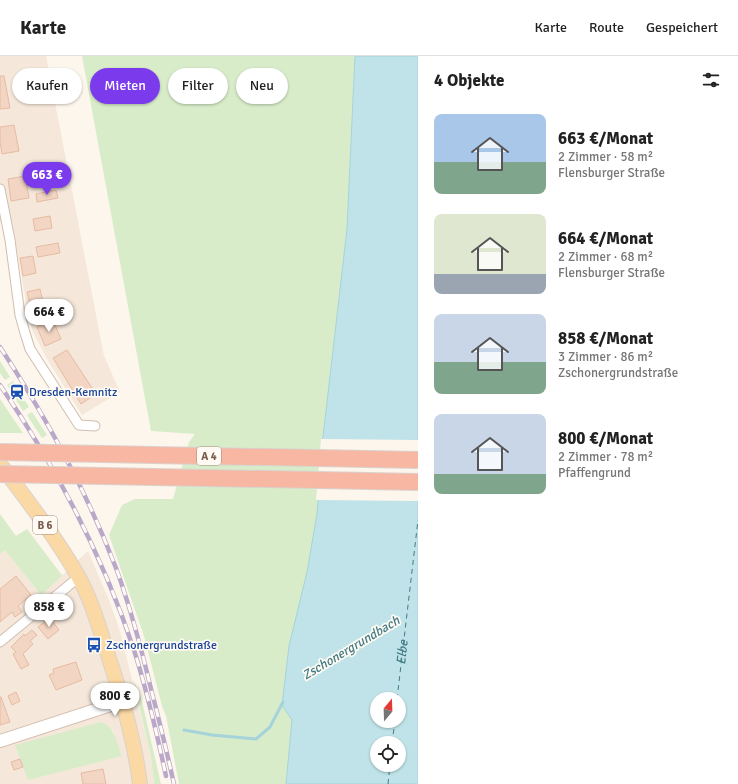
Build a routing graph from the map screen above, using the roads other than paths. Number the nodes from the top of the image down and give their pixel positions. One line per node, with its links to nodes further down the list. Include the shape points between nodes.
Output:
1 (0, 189): 2 (street, via 20,315 30,348 79,425)
2 (95, 426)
3 (0, 452): 4 (highway, A 4, bridge)
4 (418, 460)
5 (0, 464): 8 (main road, B 6)
6 (0, 474): 7 (highway, A 4, bridge)
7 (418, 482)
8 (79, 577): 9 (street); 10 (main road, B 6, via 96,618)
9 (0, 642)
10 (123, 701): 11 (street); 12 (main road, B 6)
11 (0, 741)
12 (140, 784)

